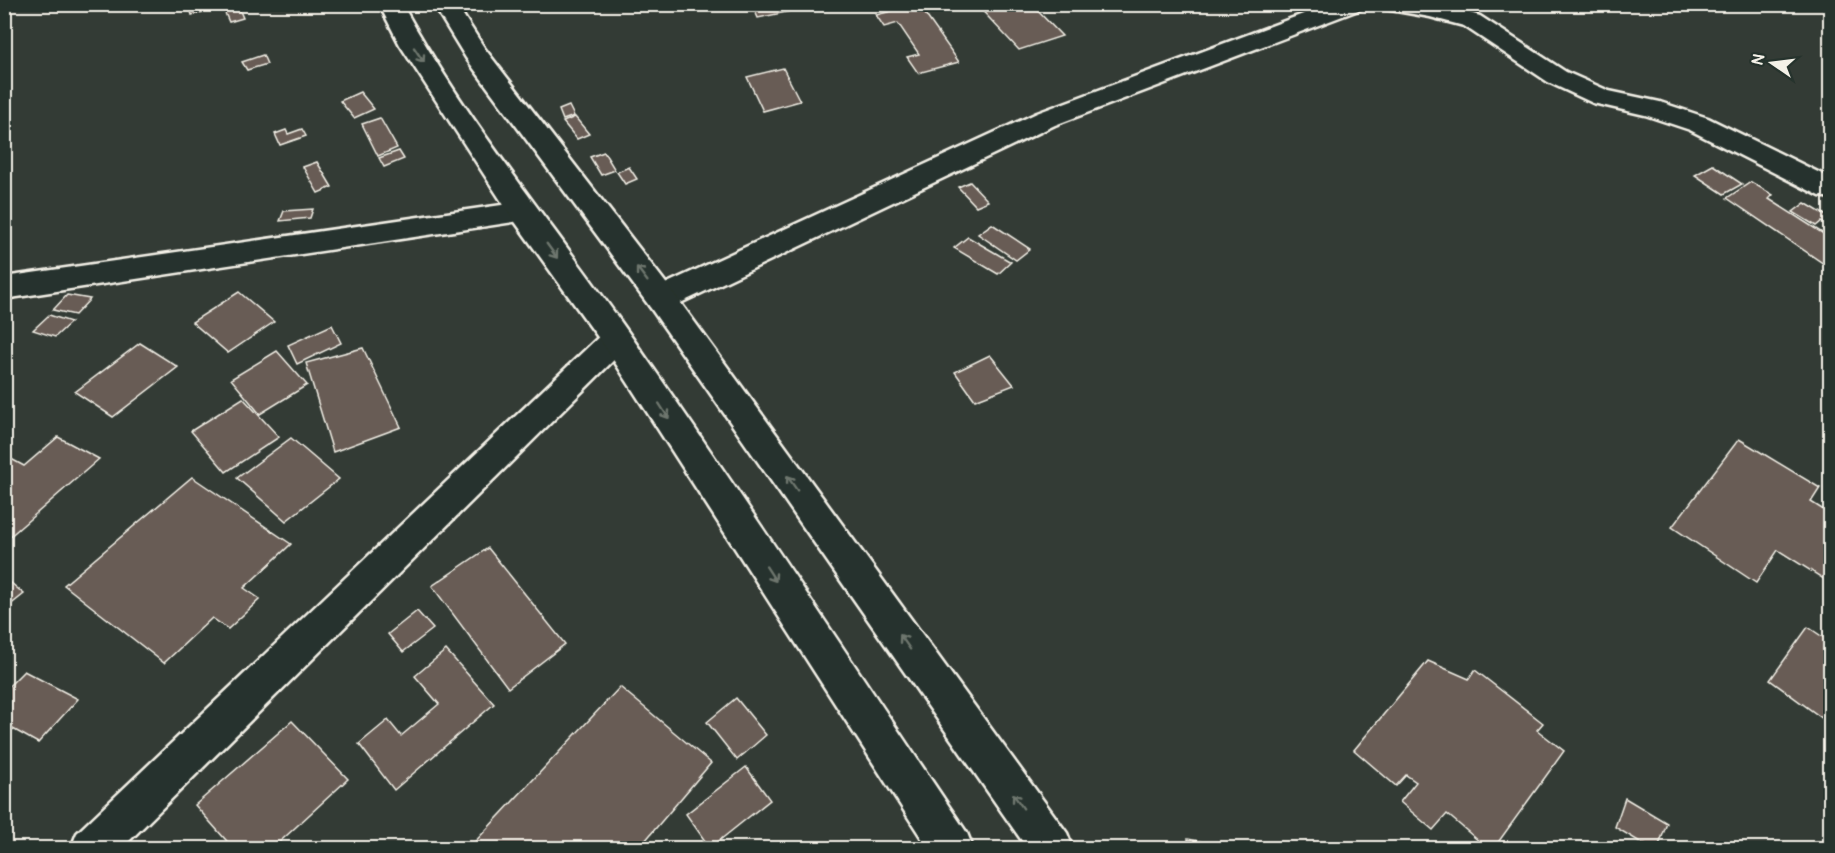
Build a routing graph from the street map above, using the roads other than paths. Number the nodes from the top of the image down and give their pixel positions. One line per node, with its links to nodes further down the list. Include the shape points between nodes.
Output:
1 (390, 4): 7 (street, one-way to 7, via 412,45)
2 (444, 4): 9 (street, one-way to 2, via 475,53)
3 (1353, 4): 9 (street, via 1046,119)
4 (1393, 4): 5 (street)
5 (1469, 13): 6 (street, via 1557,77 1602,97 1699,124)
6 (1830, 189)
7 (523, 212): 8 (street); 10 (street, one-way to 10)
8 (4, 288)
9 (661, 299): 13 (street, one-way to 9)
10 (616, 339): 11 (street); 12 (street, one-way to 12)
11 (92, 849)
12 (952, 849)
13 (1052, 849)

